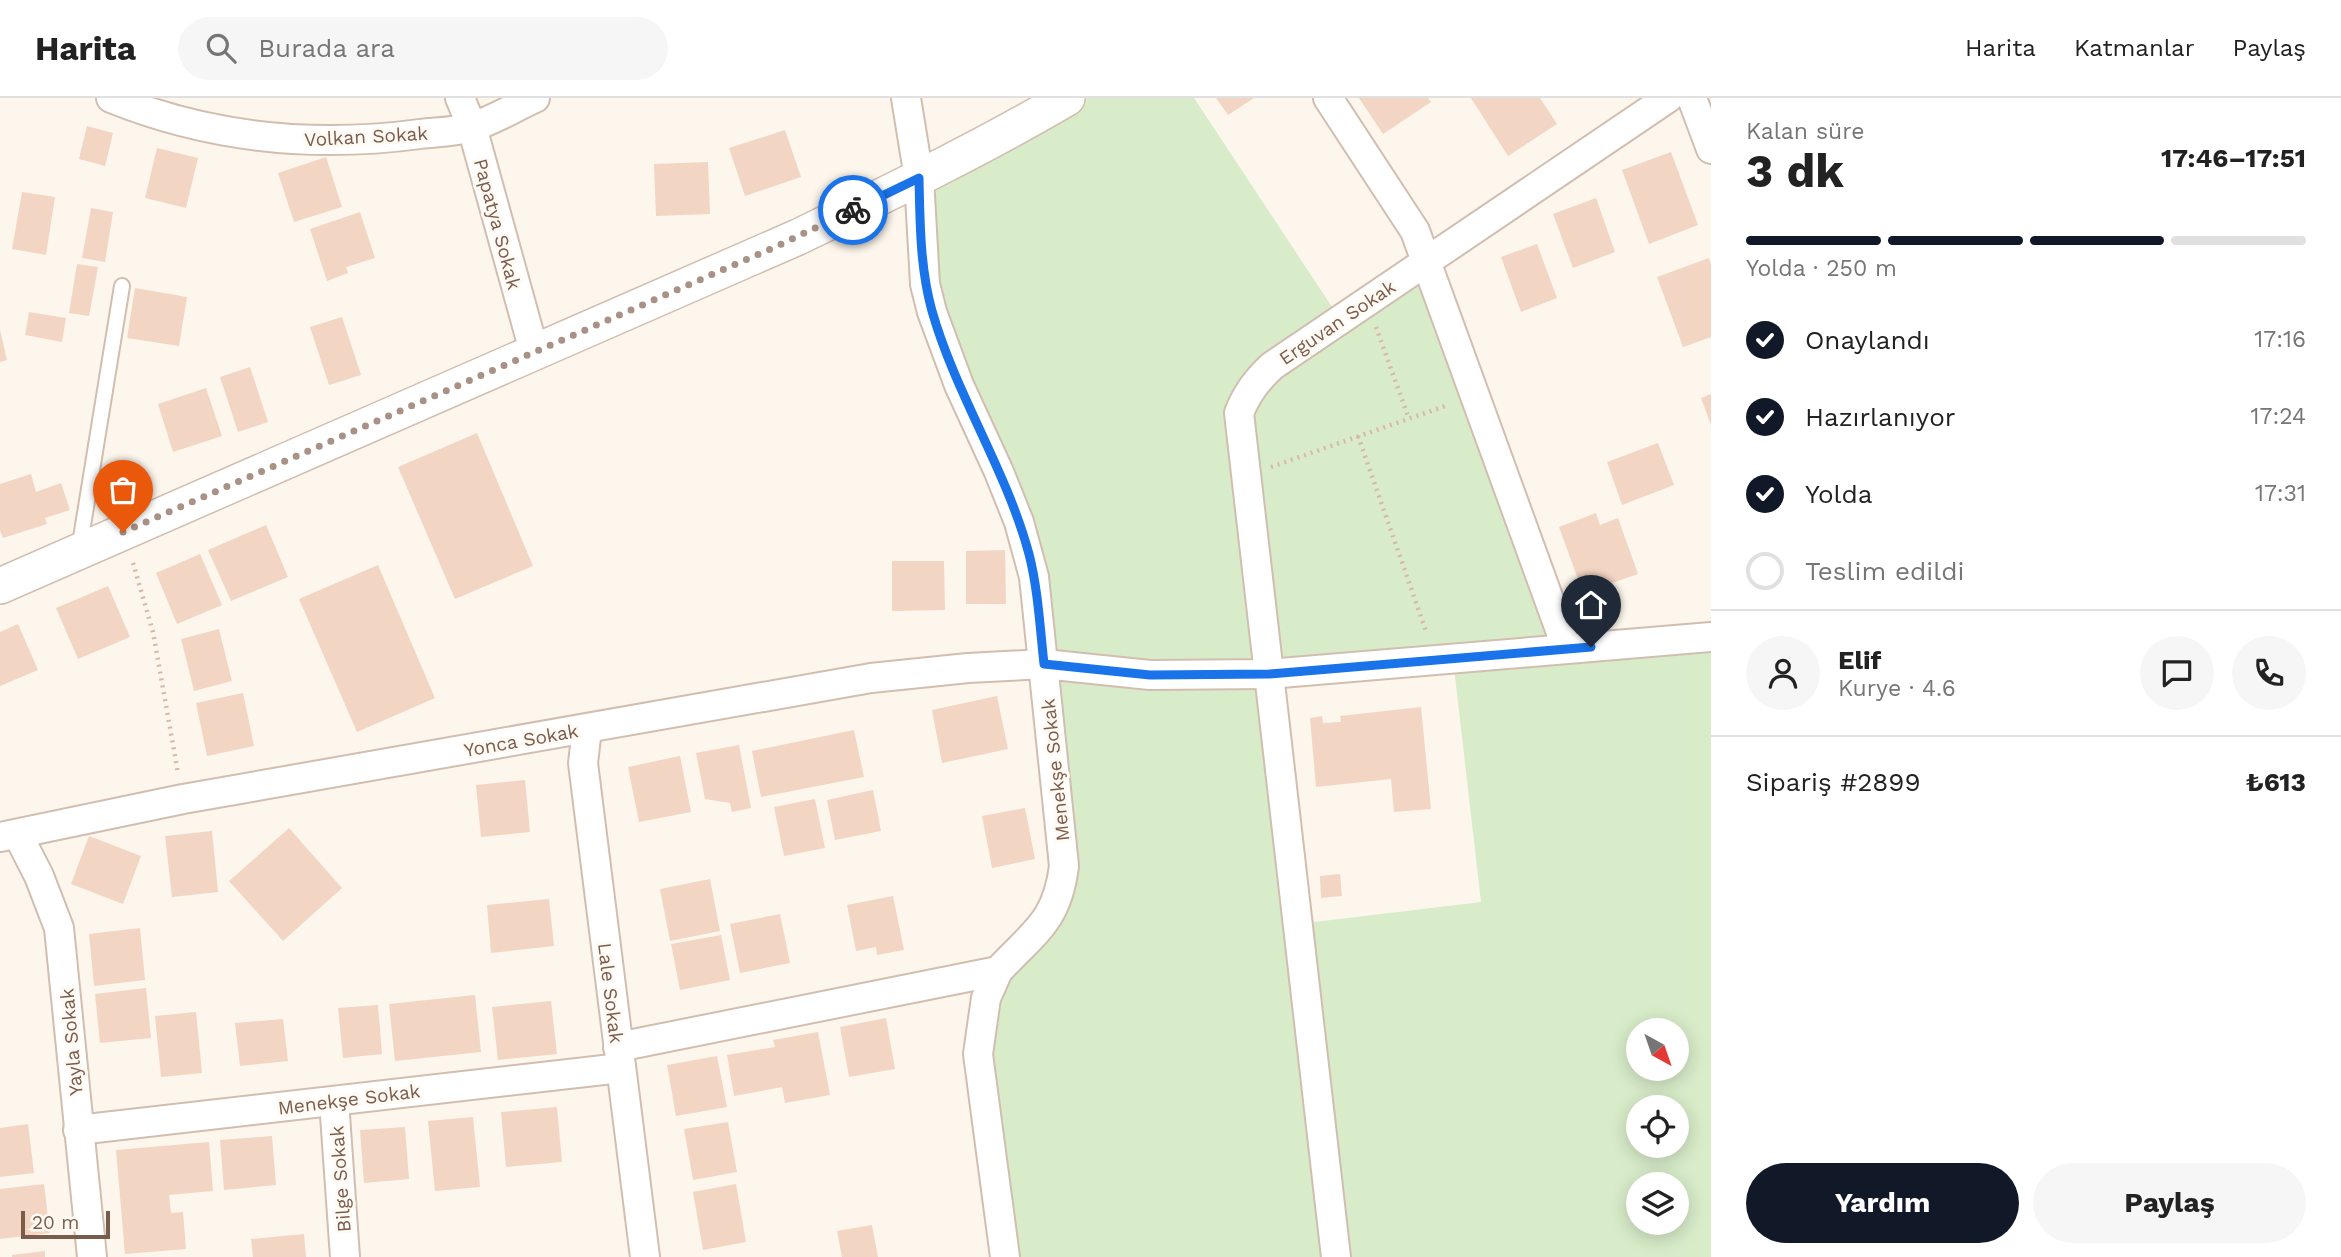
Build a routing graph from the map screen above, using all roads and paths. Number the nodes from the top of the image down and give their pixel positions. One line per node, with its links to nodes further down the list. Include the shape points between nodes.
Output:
1 (111, 98): 9 (street, Volkan Sokak, via 147,113 255,137 374,139)
2 (460, 98): 9 (street, Papatya Sokak)
3 (535, 98): 9 (street, Volkan Sokak)
4 (906, 98): 11 (street, Menekşe Sokak)
5 (1067, 98): 11 (street)
6 (1328, 98): 12 (street, via 1415,231)
7 (1668, 98): 12 (street, Erguvan Sokak)
8 (1692, 98): 10 (street)
9 (472, 127): 15 (street, Papatya Sokak)
10 (1711, 149)
11 (919, 178): 15 (street, via 798,237); 26 (street, Menekşe Sokak, via 921,247 932,312 958,385 1019,522 1034,577)
12 (1426, 261): 14 (street, Erguvan Sokak); 16 (street)
13 (122, 286): 21 (lane)
14 (1367, 301): 17 (path); 19 (street, Erguvan Sokak, via 1272,366 1247,394 1239,413)
15 (534, 351): 20 (street)
16 (1475, 395): 17 (path); 24 (street)
17 (1409, 418): 18 (path)
18 (1357, 436): 19 (path); 25 (path)
19 (1246, 476): 27 (street, Erguvan Sokak)
20 (123, 532): 21 (street); 29 (path, via 153,632)
21 (79, 552): 22 (street)
22 (0, 586)
23 (1711, 637): 24 (street, Yonca Sokak)
24 (1567, 649): 25 (street, Yonca Sokak)
25 (1437, 660): 27 (street, Yonca Sokak)
26 (1044, 664): 27 (street, Yonca Sokak, via 1150,675); 28 (street, Yonca Sokak, via 872,678); 31 (street, Menekşe Sokak, via 1064,866 1061,891 1040,929)
27 (1269, 674): 39 (street, Erguvan Sokak)
28 (587, 729): 29 (street, Yonca Sokak); 32 (street, Lale Sokak, via 583,763)
29 (183, 799): 30 (street, Yonca Sokak)
30 (9, 836): 34 (street, Yayla Sokak, via 40,876 59,928)
31 (998, 971): 32 (street, Menekşe Sokak); 38 (street, via 986,998 978,1054)
32 (619, 1057): 33 (street, Menekşe Sokak); 37 (street, Lale Sokak)
33 (334, 1101): 34 (street, Menekşe Sokak); 36 (street, Bilge Sokak)
34 (78, 1130): 35 (street, Yayla Sokak)
35 (92, 1257)
36 (345, 1257)
37 (645, 1257)
38 (1005, 1257)
39 (1336, 1257)

